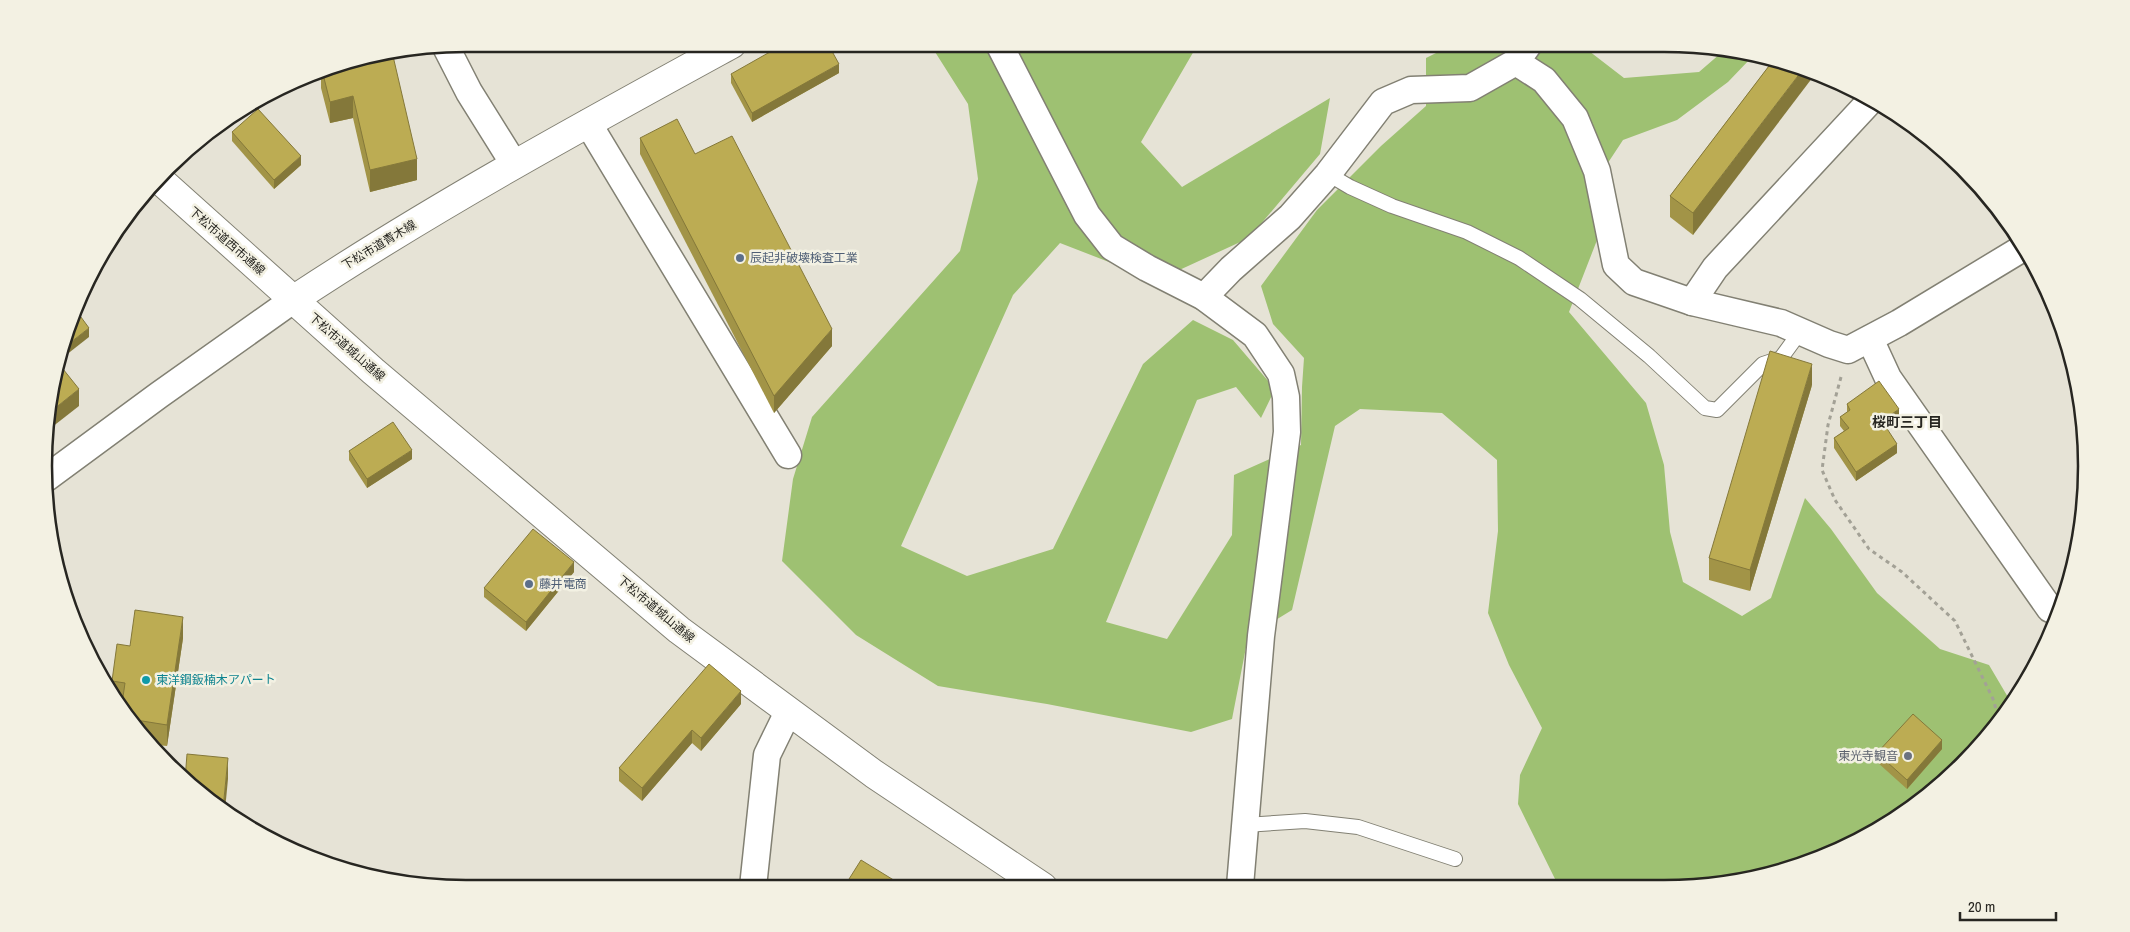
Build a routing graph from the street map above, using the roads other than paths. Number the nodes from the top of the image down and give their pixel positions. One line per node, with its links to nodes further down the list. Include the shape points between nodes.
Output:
1 (717, 52): 6 (street, 下松市道青木線)
2 (1003, 52): 11 (street, via 1087,215 1112,248)
3 (449, 53): 7 (street, via 469,92)
4 (1523, 53): 8 (street, via 1470,88 1411,90 1384,102); 13 (street, via 1575,118 1597,171 1616,265 1634,282)
5 (1866, 105): 13 (street, via 1715,268)
6 (588, 123): 7 (street, 下松市道青木線); 16 (street)
7 (514, 164): 12 (street, 下松市道青木線)
8 (1328, 174): 11 (street, via 1290,217); 14 (lane, via 1392,206 1467,232 1519,258 1580,299 1705,408 1717,410 1763,364 1781,358)
9 (164, 184): 12 (street, 下松市道西市通線)
10 (2017, 251): 15 (street)
11 (1204, 297): 20 (street, via 1255,335 1281,374 1286,397 1287,432 1261,636)
12 (293, 300): 17 (street, 下松市道青木線); 19 (street, 下松市道城山通線, via 679,630)
13 (1692, 302): 14 (street, via 1780,323)
14 (1800, 332): 15 (street)
15 (1859, 344): 18 (street, via 1894,386)
16 (788, 455)
17 (52, 473)
18 (2052, 610)
19 (788, 712): 22 (street, via 767,755); 23 (street, 下松市道城山通線, via 874,774)
20 (1245, 825): 21 (lane, via 1305,820 1358,827); 24 (street)
21 (1455, 859)
22 (754, 880)
23 (1033, 880)
24 (1240, 880)

